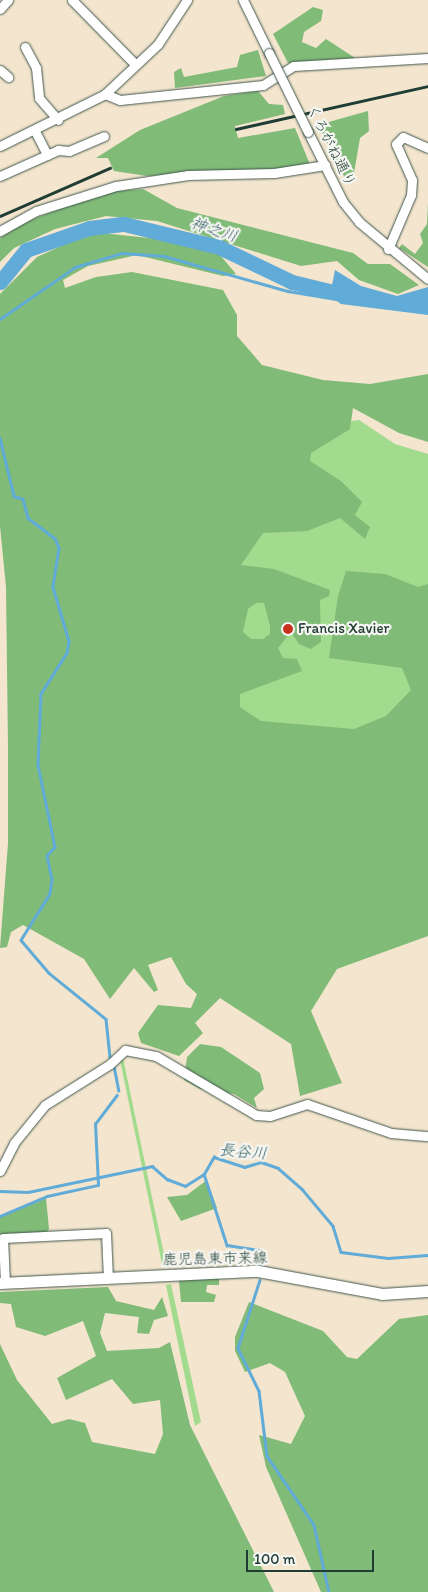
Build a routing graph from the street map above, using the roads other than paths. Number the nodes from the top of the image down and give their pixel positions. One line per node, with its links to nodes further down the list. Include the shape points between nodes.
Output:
1 (8, 0): 5 (street)
2 (72, 0): 8 (street)
3 (187, 0): 8 (street, via 158,44)
4 (243, 0): 18 (street, くろがね通り, bridge)
5 (0, 9)
6 (24, 47): 12 (street, via 36,68 39,98)
7 (428, 58): 11 (street, via 294,66 263,85 120,100)
8 (134, 63): 11 (street)
9 (0, 70): 10 (street)
10 (8, 77)
11 (105, 94): 12 (street)
12 (58, 120): 13 (street)
13 (35, 131): 15 (street); 17 (street)
14 (104, 136): 17 (street)
15 (0, 146)
16 (428, 148): 21 (street, via 403,137 396,144 412,180 411,195)
17 (46, 155): 19 (street)
18 (325, 166): 20 (street, via 274,173 188,175 116,186 36,211); 21 (street, くろがね通り, via 343,202)
19 (0, 176)
20 (0, 230)
21 (388, 249): 22 (street, くろがね通り)
22 (428, 279)
23 (428, 1136): 24 (street, via 391,1134 306,1104 270,1116 256,1115 156,1056 124,1050 110,1064 44,1105 14,1143)
24 (0, 1171)
25 (108, 1278): 26 (main road, 鹿児島東市来線); 26 (street, via 106,1233 3,1238); 27 (main road, 鹿児島東市来線, via 258,1271 382,1294)
26 (3, 1283)
27 (428, 1291)

